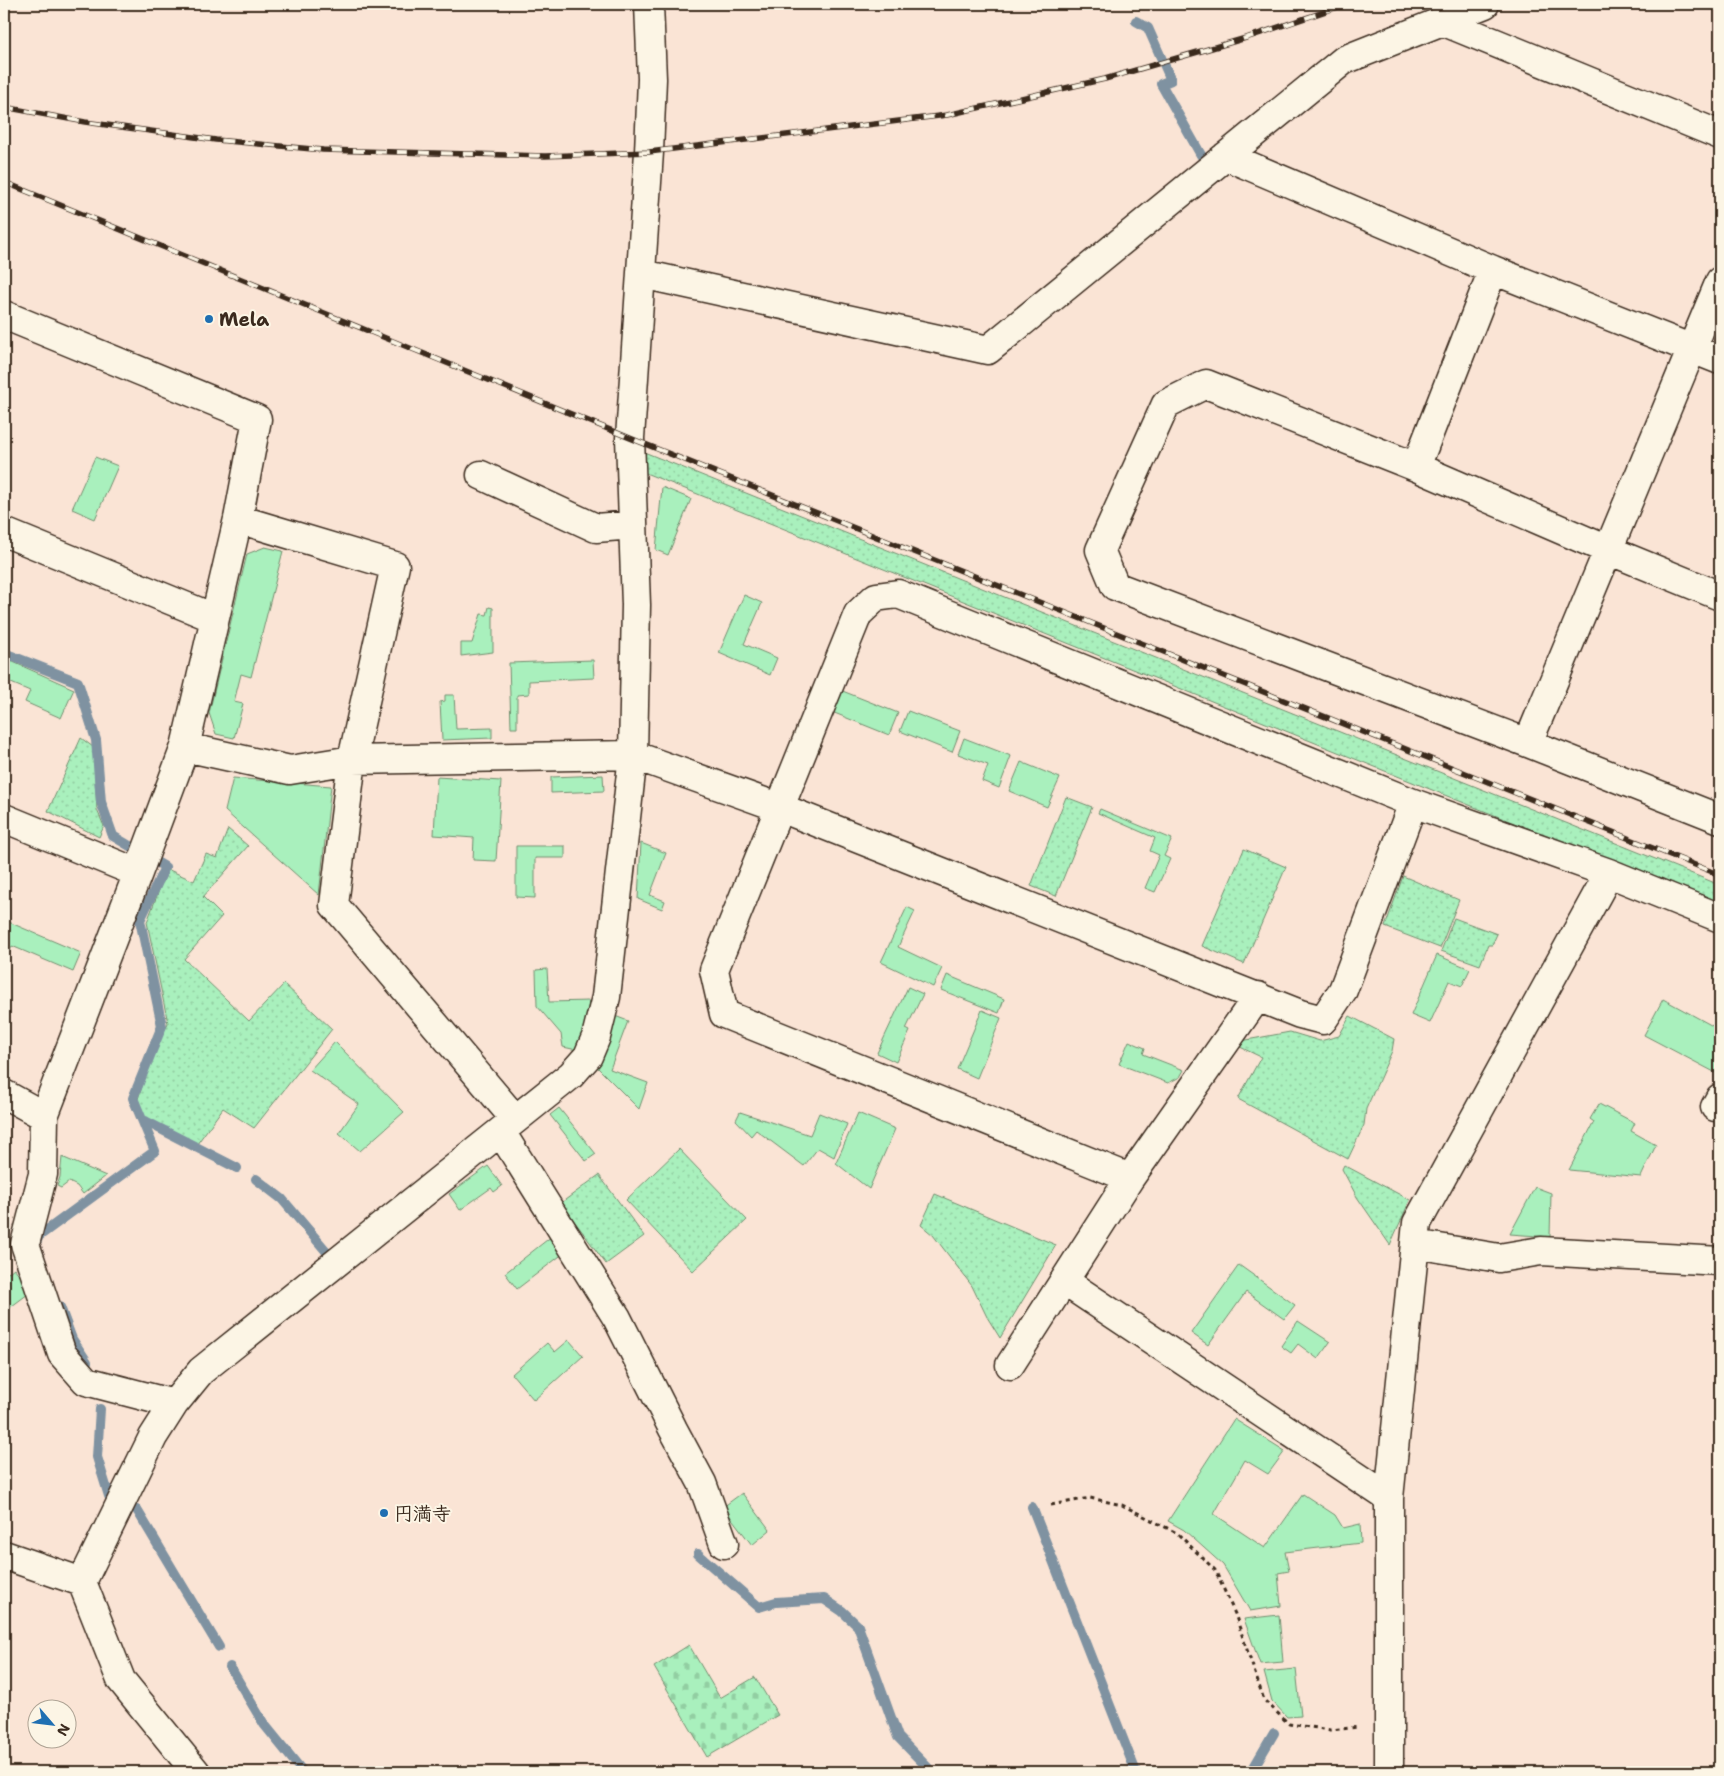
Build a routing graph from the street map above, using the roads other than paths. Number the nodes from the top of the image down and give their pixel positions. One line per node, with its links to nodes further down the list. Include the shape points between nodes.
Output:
1 (649, 4): 7 (street, via 652,79)
2 (1485, 4): 3 (street)
3 (1442, 21): 4 (street); 5 (street, via 1344,60)
4 (1720, 134)
5 (1226, 156): 6 (street); 7 (street, via 988,350)
6 (1493, 270): 10 (street); 12 (street)
7 (642, 274): 15 (street, via 630,438)
8 (1720, 281): 10 (street)
9 (4, 315): 14 (street, via 257,419)
10 (1692, 348): 11 (street); 17 (street)
11 (1720, 360)
12 (1416, 467): 17 (street); 20 (street, via 1206,384 1166,404 1100,550 1116,586)
13 (481, 475): 15 (street, via 596,528)
14 (238, 519): 19 (street); 23 (street, via 395,566)
15 (633, 525): 22 (street, via 636,605)
16 (4, 532): 19 (street)
17 (1608, 550): 18 (street); 20 (street)
18 (1720, 596)
19 (214, 618): 21 (street)
20 (1528, 743): 27 (street)
21 (185, 746): 23 (street, via 290,770); 28 (street)
22 (633, 754): 23 (street); 25 (street); 34 (street, via 606,997 596,1037 588,1056 571,1075)
23 (352, 760): 34 (street, via 334,905)
24 (1413, 803): 25 (street, via 898,594 876,597 858,614); 29 (street); 31 (street, via 1343,990 1323,1020)
25 (781, 808): 31 (street); 35 (street, via 714,970 724,1014)
26 (4, 818): 28 (street)
27 (1720, 819)
28 (142, 861): 33 (street)
29 (1609, 874): 30 (street); 36 (street, via 1417,1223)
30 (1720, 918)
31 (1258, 996): 35 (street)
32 (4, 1094): 33 (street)
33 (44, 1116): 40 (street, via 43,1174 25,1244 62,1354 86,1381)
34 (508, 1125): 40 (street, via 201,1371); 42 (street, via 617,1318 702,1483)
35 (1130, 1178): 38 (street)
36 (1415, 1244): 37 (street, via 1499,1258 1541,1251); 41 (street)
37 (1720, 1261)
38 (1064, 1281): 39 (street); 41 (street)
39 (1010, 1365)
40 (174, 1404): 44 (street, via 153,1437)
41 (1389, 1498): 46 (street)
42 (724, 1544)
43 (4, 1555): 44 (street)
44 (82, 1582): 45 (street, via 121,1680)
45 (196, 1772)
46 (1389, 1772)

